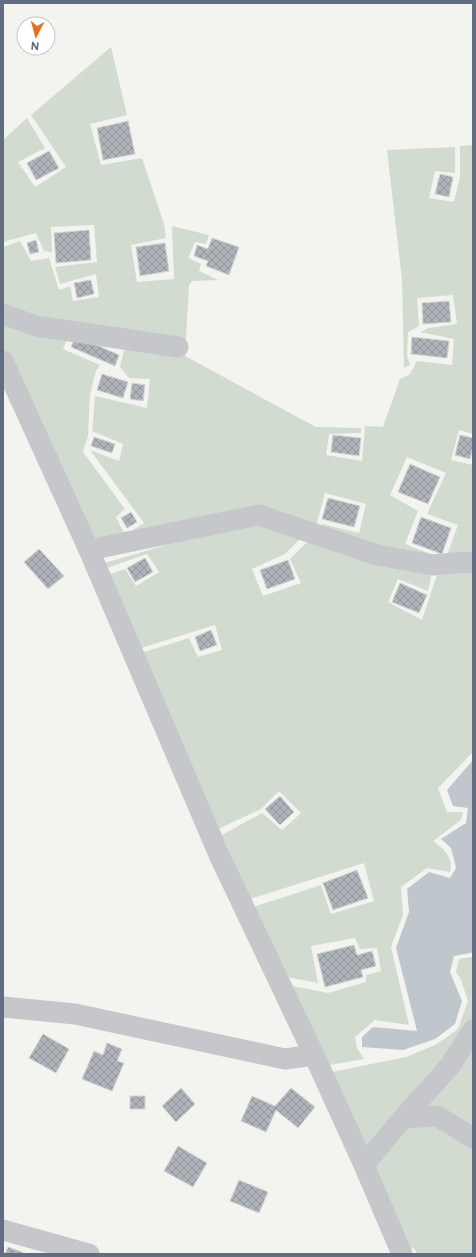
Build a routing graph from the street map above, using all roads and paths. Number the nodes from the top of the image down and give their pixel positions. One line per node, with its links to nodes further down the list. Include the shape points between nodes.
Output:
1 (3, 314): 2 (street, via 36,326)
2 (178, 347)
3 (3, 361): 4 (street)
4 (89, 550): 5 (street, via 259,516 377,555 433,565 464,562); 8 (street, via 220,857)
5 (473, 564)
6 (3, 1007): 8 (street, via 75,1014 285,1058)
7 (473, 1030): 9 (street, via 450,1066)
8 (314, 1055): 11 (street)
9 (403, 1118): 10 (street, via 437,1116); 11 (street)
10 (473, 1138)
11 (364, 1165): 14 (street)
12 (3, 1230): 13 (street)
13 (89, 1254)
14 (402, 1254)

